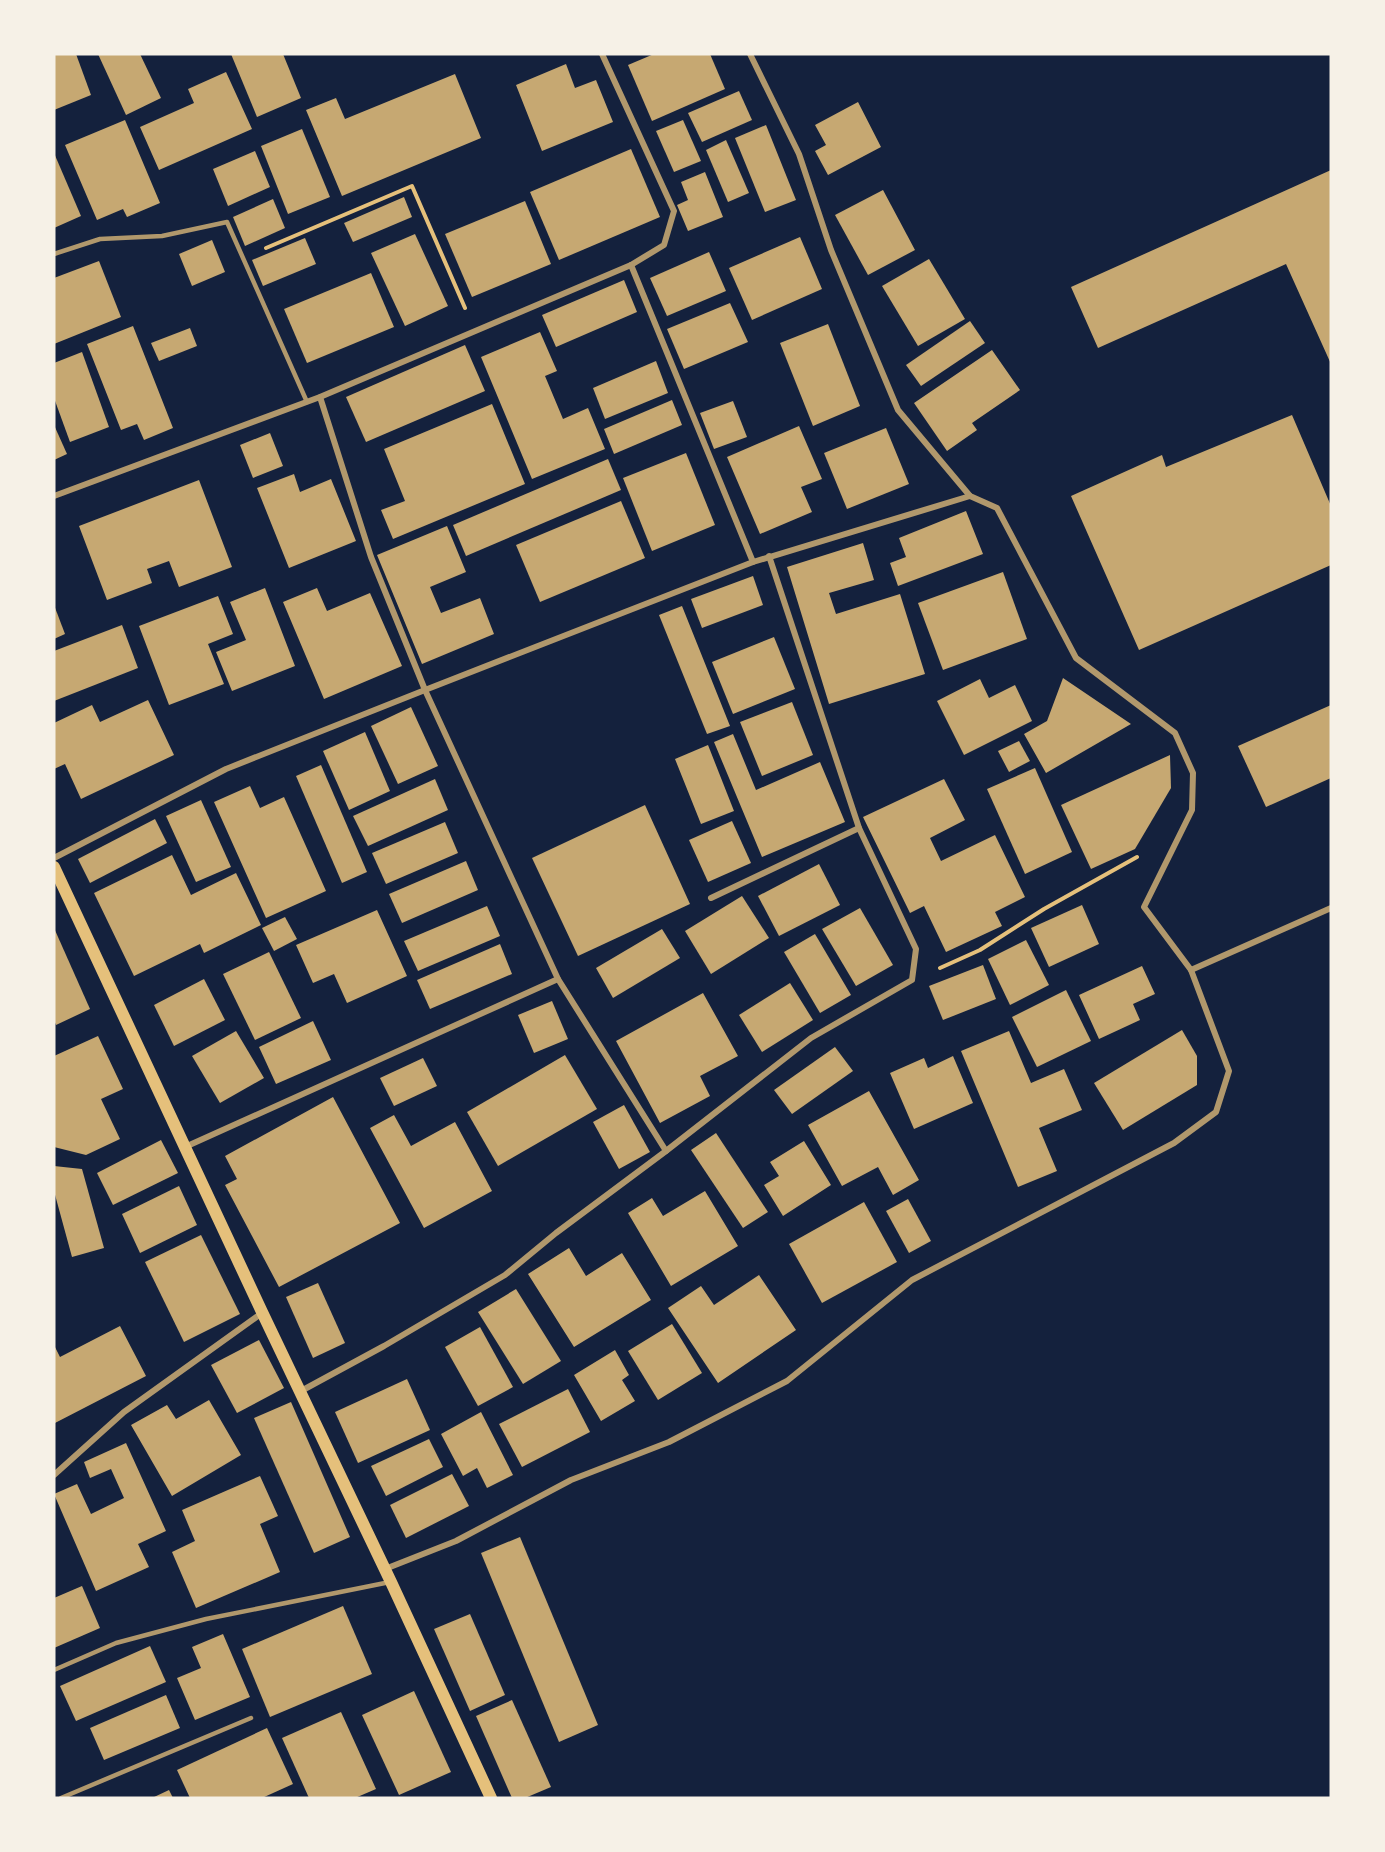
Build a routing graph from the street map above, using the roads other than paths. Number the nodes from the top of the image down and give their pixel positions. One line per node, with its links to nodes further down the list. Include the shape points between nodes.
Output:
1 (602, 54): 4 (street, via 674,211 664,245)
2 (750, 54): 8 (street, via 799,154 831,250 898,411)
3 (54, 254): 6 (lane, via 100,239 162,236 227,222)
4 (631, 265): 5 (street); 10 (street)
5 (320, 397): 6 (street); 11 (street, via 371,557)
6 (307, 402): 7 (street)
7 (54, 496)
8 (970, 496): 9 (street); 17 (street, via 996,508 1076,658 1175,733 1193,773 1192,810 1144,907)
9 (769, 556): 10 (street); 12 (street)
10 (753, 562): 11 (street)
11 (425, 690): 13 (street, via 226,769); 18 (street)
12 (859, 828): 15 (street); 20 (street, via 916,949 912,980 811,1038)
13 (54, 858)
14 (54, 867): 19 (main road)
15 (711, 898)
16 (1331, 908): 17 (street)
17 (1191, 970): 24 (street, via 1229,1071 1216,1112 1174,1143 912,1280 787,1381 669,1443 570,1480 456,1542)
18 (558, 979): 19 (street); 20 (street)
19 (185, 1146): 21 (main road)
20 (666, 1150): 22 (street, via 505,1275)
21 (262, 1312): 22 (main road); 23 (street, via 124,1412)
22 (300, 1391): 24 (main road)
23 (54, 1475)
24 (385, 1569): 25 (main road)
25 (392, 1582): 26 (lane, via 195,1622 116,1643); 29 (main road)
26 (54, 1670)
27 (251, 1718): 28 (lane)
28 (61, 1798)
29 (491, 1798)

